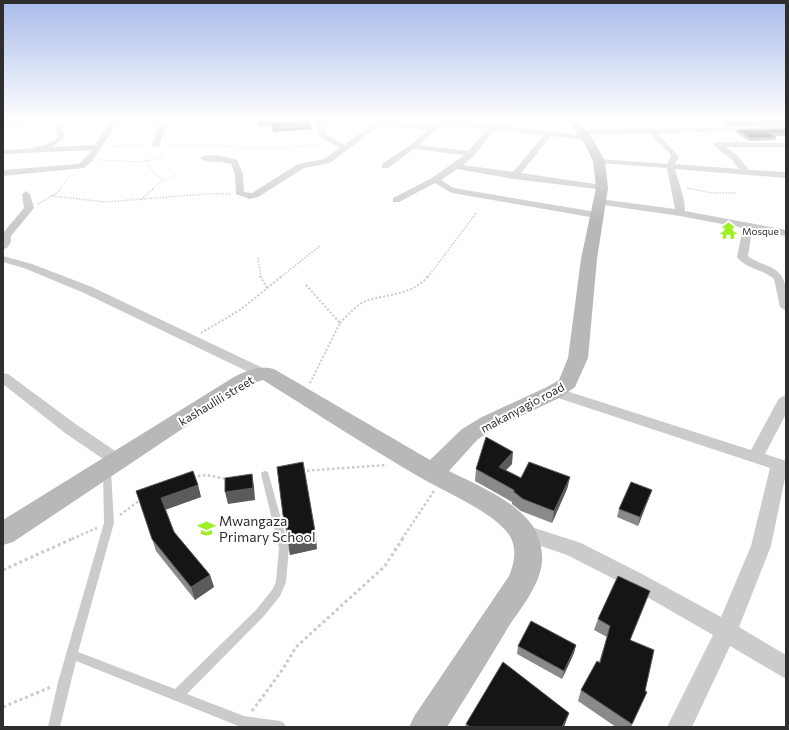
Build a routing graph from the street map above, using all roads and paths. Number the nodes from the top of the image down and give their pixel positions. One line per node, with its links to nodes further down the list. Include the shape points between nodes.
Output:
1 (93, 154): 11 (street)
2 (161, 154): 12 (path)
3 (337, 154): 28 (street, via 327,161 301,166 255,195)
4 (402, 154): 14 (street)
5 (471, 154): 15 (street)
6 (532, 154): 21 (street)
7 (593, 154): 13 (street, makanyagio road)
8 (673, 154): 16 (street, via 675,157)
9 (731, 154): 18 (street)
10 (204, 158): 28 (street, via 227,159 234,162 240,176 238,186)
11 (89, 159): 12 (path, via 133,162); 17 (street)
12 (150, 160): 23 (path, via 148,166)
13 (598, 161): 16 (street); 32 (street, makanyagio road)
14 (385, 166)
15 (455, 166): 21 (street); 24 (street)
16 (670, 166): 18 (street); 25 (street)
17 (75, 168): 19 (street); 29 (path)
18 (746, 172): 22 (street)
19 (3, 173)
20 (176, 175): 23 (path)
21 (514, 176): 32 (street)
22 (786, 176)
23 (163, 180): 30 (path)
24 (436, 180): 31 (street); 32 (street, via 452,190)
25 (674, 184): 26 (path, via 699,192); 35 (street)
26 (738, 193)
27 (26, 194): 33 (street)
28 (241, 195): 30 (path, via 205,194)
29 (52, 196): 30 (path, via 92,202); 33 (path)
30 (140, 200)
31 (396, 200)
32 (599, 202): 35 (street); 49 (street, makanyagio road, via 589,258 578,358 568,383)
33 (29, 208): 39 (street, via 6,236)
34 (477, 212): 45 (path, via 424,282 403,292 364,301)
35 (680, 213): 36 (street)
36 (748, 226): 37 (street); 44 (street, via 742,257 751,264 777,275 782,283)
37 (786, 233)
38 (321, 245): 43 (path)
39 (3, 246)
40 (258, 258): 43 (path, via 261,280)
41 (3, 259): 46 (street, via 88,290)
42 (306, 285): 45 (path)
43 (267, 288): 46 (path, via 240,310)
44 (786, 307)
45 (340, 323): 50 (path)
46 (192, 338): 47 (street)
47 (262, 373): 50 (street, kashaulili street, via 271,375); 53 (street, kashaulili street, via 241,381)
48 (3, 377): 53 (street)
49 (554, 392): 52 (street); 56 (street, makanyagio road, via 470,434)
50 (303, 396): 56 (street, kashaulili street)
51 (786, 400): 52 (street)
52 (755, 457): 54 (street)
53 (113, 465): 57 (lane); 59 (street, kashaulili street)
54 (783, 466): 61 (street, via 761,546)
55 (265, 474): 65 (lane, via 284,548 281,582 276,593 260,613)
56 (437, 476): 58 (street, via 475,495 506,515); 67 (path, via 385,566 296,647)
57 (108, 523): 60 (path); 62 (lane)
58 (522, 532): 61 (street, via 574,549); 70 (street, via 528,548 528,563 521,582)
59 (3, 534)
60 (3, 570)
61 (726, 631): 63 (street); 71 (street)
62 (73, 655): 64 (lane); 65 (lane)
63 (786, 668)
64 (64, 682): 66 (path); 68 (lane)
65 (178, 695): 67 (lane)
66 (3, 707)
67 (244, 722): 69 (lane)
68 (54, 727)
69 (280, 727)
70 (427, 727)
71 (678, 727)

